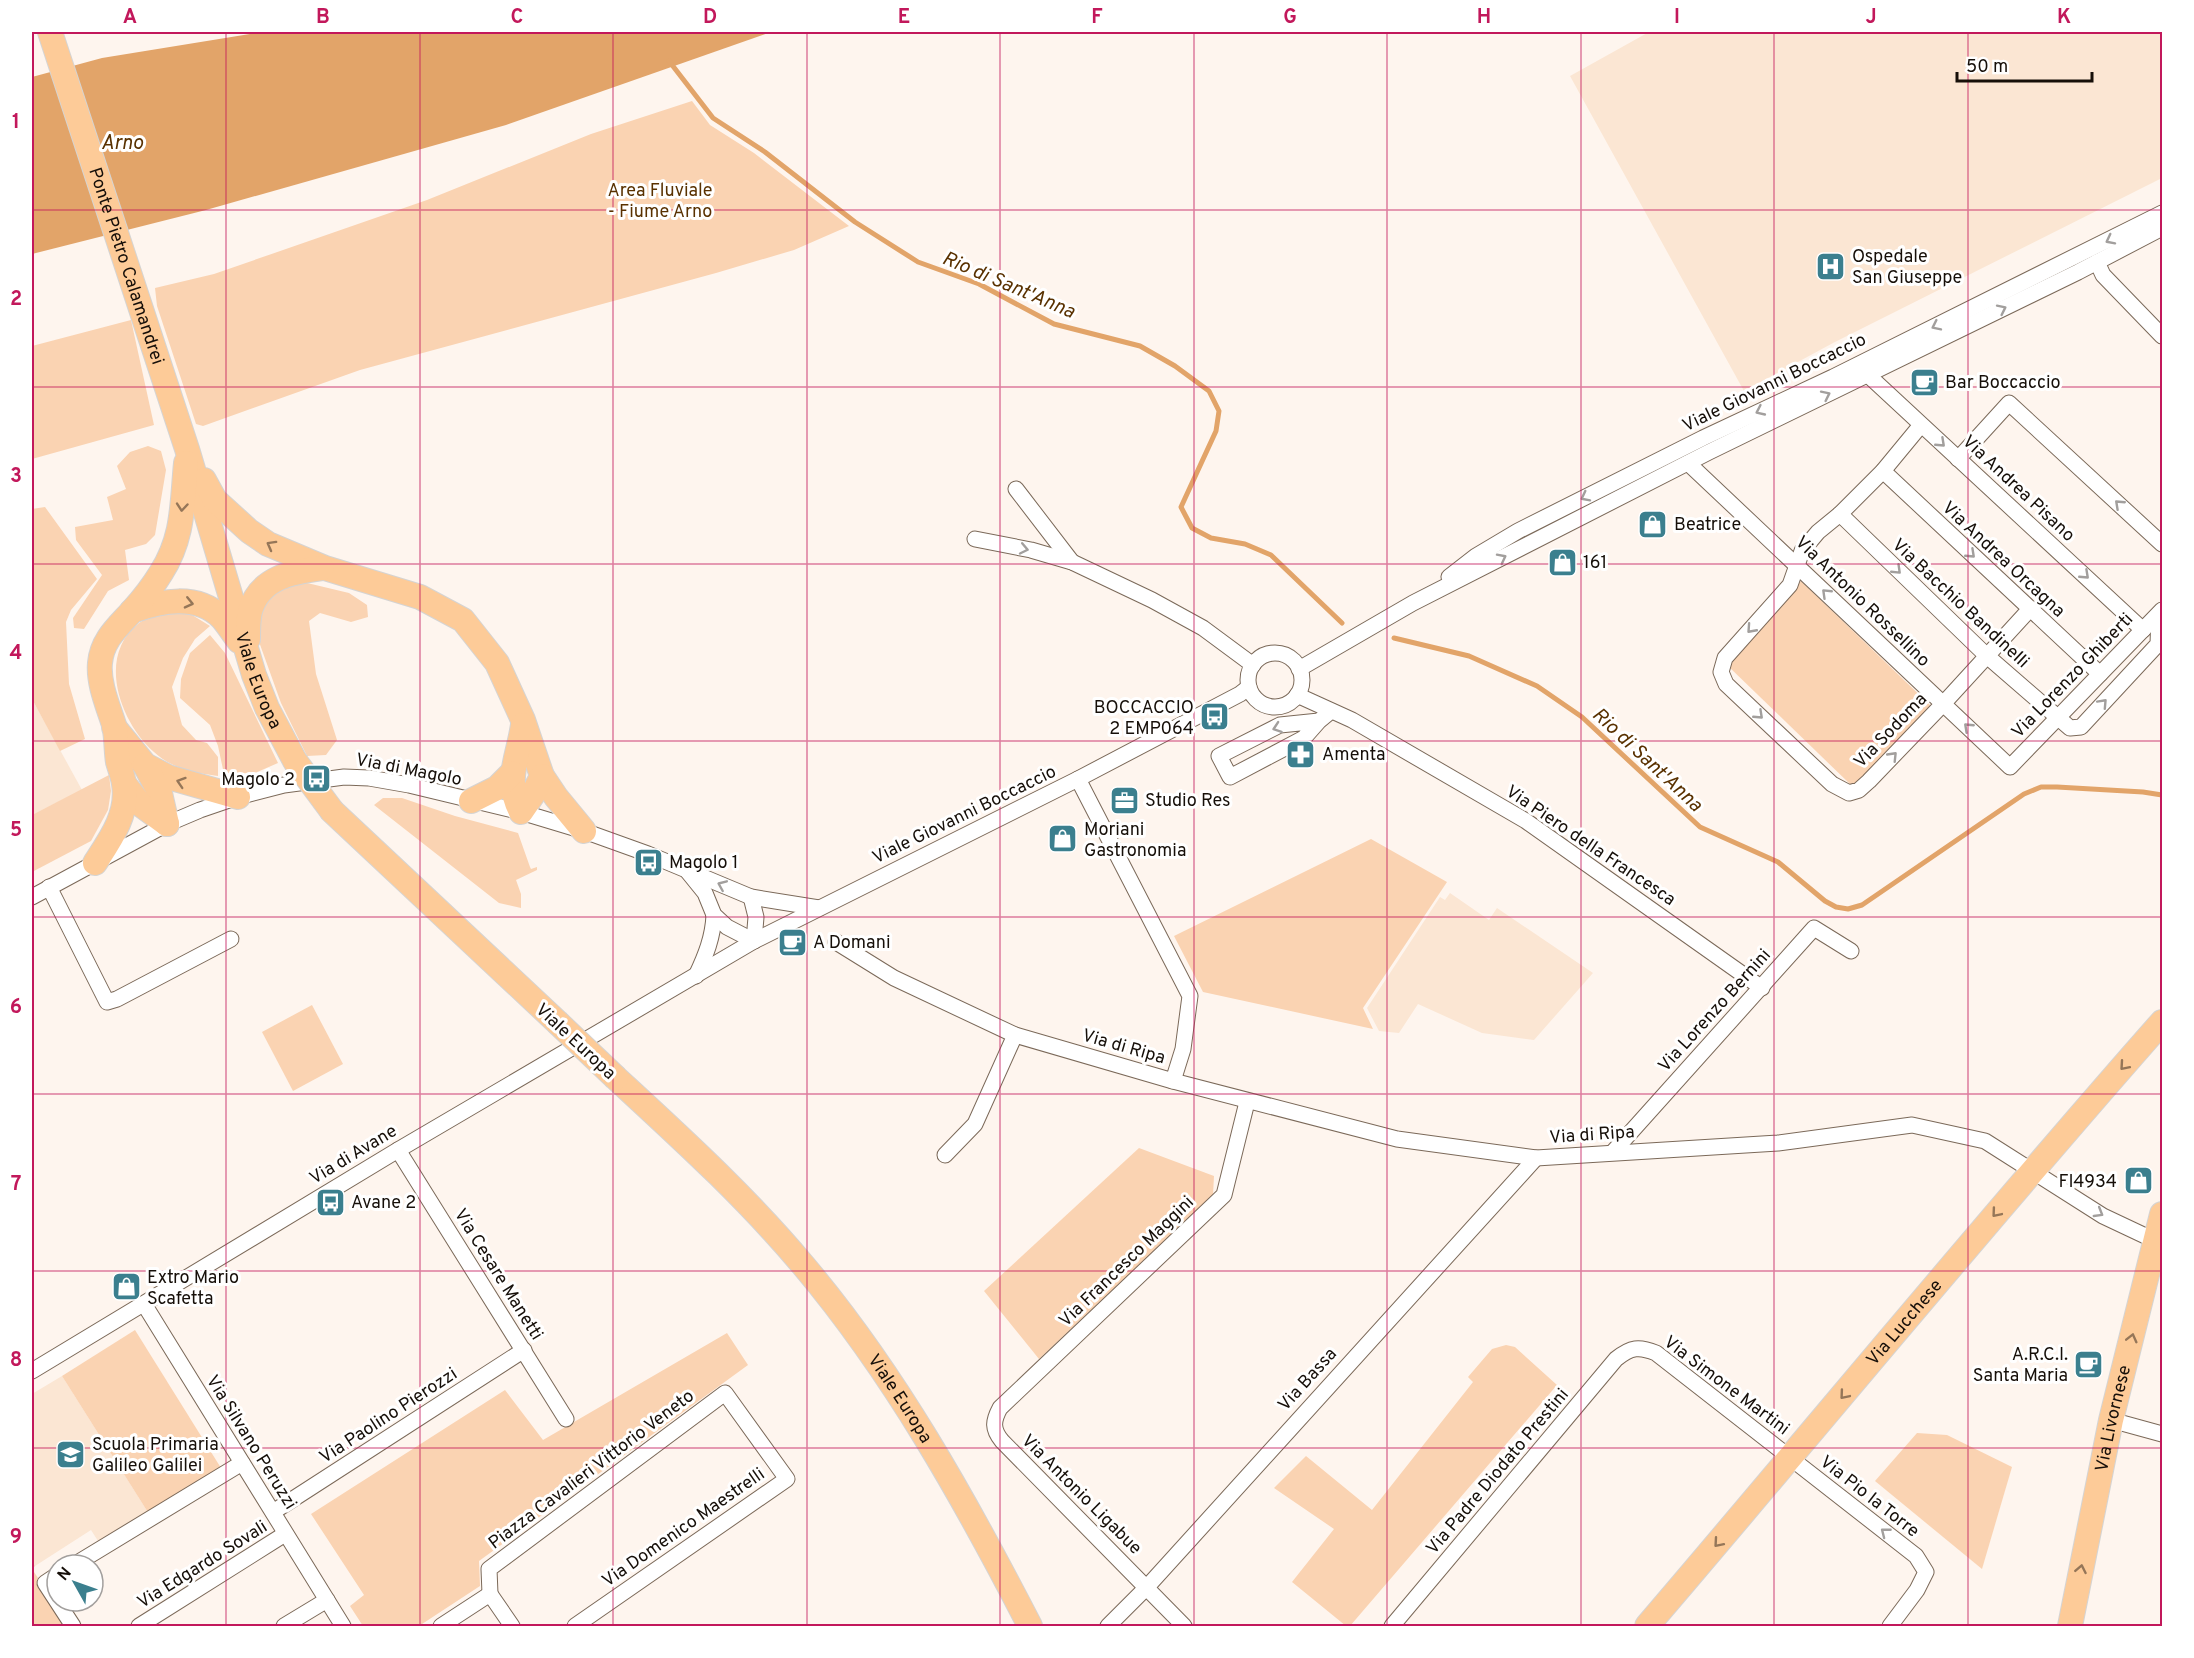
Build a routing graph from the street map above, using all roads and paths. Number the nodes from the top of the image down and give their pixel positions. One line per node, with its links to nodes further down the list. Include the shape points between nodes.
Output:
1 (50, 32): 8 (main road, Ponte Pietro Calamandrei)
2 (2163, 213): 19 (street, Viale Giovanni Boccaccio, one-way to 19, via 1518,531 1476,556)
3 (2163, 228): 4 (street, Viale Giovanni Boccaccio)
4 (2097, 262): 5 (street, via 2103,276); 6 (street, Viale Giovanni Boccaccio, one-way to 4)
5 (2163, 336)
6 (1868, 375): 7 (street, Via Andrea Pisano); 10 (street, Viale Giovanni Boccaccio, one-way to 6)
7 (1922, 425): 9 (street, Via Andrea Pisano, one-way to 9); 11 (street)
8 (184, 440): 18 (main road, one-way to 8, via 249,531 215,500); 21 (main road, one-way to 21, via 180,530 162,572); 24 (main road, Viale Europa)
9 (1958, 459): 15 (street, one-way to 9, via 2009,403); 23 (street, Via Andrea Pisano, one-way to 23)
10 (1688, 463): 17 (street, Via Antonio Rossellino); 19 (street, Viale Giovanni Boccaccio, one-way to 10)
11 (1883, 471): 13 (street); 20 (street, Via Andrea Orcagna, one-way to 20)
12 (1016, 489): 16 (street)
13 (1840, 514): 17 (street, via 1818,532); 25 (street, Via Bacchio Bandinelli, one-way to 25)
14 (975, 539): 16 (street, one-way to 16)
15 (2163, 544)
16 (1072, 562): 26 (street, via 1203,628)
17 (1796, 564): 31 (street, Via Antonio Rossellino, one-way to 17); 31 (street, Via Sodoma, one-way to 31, via 1790,585 1725,658 1721,672 1726,684 1750,707 1832,784 1849,793 1869,781)
18 (325, 568): 24 (main road, via 287,574 265,586 250,611); 34 (main road, via 420,597 462,620 497,663)
19 (1413, 603): 27 (street, Viale Giovanni Boccaccio)
20 (2029, 610): 25 (street, Via Sodoma); 28 (street, Via Andrea Orcagna)
21 (132, 611): 24 (main road, one-way to 24, via 172,601 198,605 221,617); 36 (main road, via 113,630 100,663)
22 (2162, 614): 23 (street, Via Lorenzo Ghiberti); 33 (street, one-way to 22, via 2070,728 2081,726 2158,644)
23 (2143, 630): 28 (street, Via Lorenzo Ghiberti)
24 (246, 651): 97 (main road, Viale Europa, bridge, via 267,708 295,761 332,811 744,1199 803,1265 889,1379 926,1437)
25 (1987, 656): 31 (street, Via Sodoma); 33 (street, Via Bacchio Bandinelli)
26 (1253, 665): 27 (street, via 1265,655 1281,654); 29 (street)
27 (1299, 669): 30 (street, via 1302,682)
28 (2100, 674): 33 (street, Via Lorenzo Ghiberti)
29 (1249, 687): 30 (street, via 1258,702 1275,708); 41 (street, Viale Giovanni Boccaccio)
30 (1297, 695): 32 (street, Via Piero della Francesca)
31 (1943, 704): 38 (street, Via Antonio Rossellino, one-way to 31)
32 (1331, 711): 35 (street); 60 (street, Via Piero della Francesca, via 1526,820)
33 (2058, 719): 38 (street, Via Lorenzo Ghiberti)
34 (524, 720): 39 (main road); 40 (main road)
35 (1319, 721): 35 (street, one-way to 35, via 1280,725 1219,756 1230,777 1304,738)
36 (114, 727): 37 (main road); 42 (main road)
37 (145, 765): 43 (main road, one-way to 37, via 168,777); 46 (main road, via 160,793)
38 (2010, 767)
39 (512, 773): 44 (main road, via 497,788); 45 (main road, via 513,791)
40 (542, 776): 45 (main road); 47 (main road)
41 (1078, 778): 53 (street, Viale Giovanni Boccaccio); 63 (street, via 1190,996 1183,1048)
42 (125, 785): 46 (main road, via 140,804); 48 (main road, via 118,825)
43 (238, 797): 44 (street, Via di Magolo, via 284,785 344,777 409,785); 46 (street, Via di Magolo)
44 (471, 801): 45 (street, Via di Magolo)
45 (521, 812): 47 (street, Via di Magolo)
46 (167, 824): 48 (street, Via di Magolo)
47 (584, 831): 49 (street, Via di Magolo)
48 (95, 863): 50 (street, Via di Magolo)
49 (686, 870): 52 (street, Via di Magolo, one-way to 49); 54 (street, Via di Magolo, via 705,893)
50 (49, 887): 51 (street, Via di Magolo); 55 (street, via 106,1002)
51 (32, 897)
52 (751, 897): 53 (street, Via di Magolo); 56 (street, via 756,917)
53 (819, 908): 56 (street, Viale Giovanni Boccaccio)
54 (714, 915): 56 (street, Via di Magolo, via 727,927); 59 (street, via 706,954)
55 (231, 939)
56 (754, 940): 59 (street, Viale Giovanni Boccaccio)
57 (836, 942): 62 (street, Via di Ripa, via 894,978)
58 (1851, 951): 60 (street, Via Lorenzo Bernini, via 1814,928)
59 (696, 975): 65 (street, Via di Avane)
60 (1762, 988): 66 (street, Via Lorenzo Bernini)
61 (2163, 1022): 69 (main road, Via Lucchese, one-way to 69)
62 (1015, 1035): 63 (street, Via di Ripa); 67 (street, via 975,1124)
63 (1173, 1081): 64 (street, Via di Ripa)
64 (1247, 1102): 68 (street, Via di Ripa, via 1397,1139); 79 (street, Via Francesco Maggini, via 1224,1195 1000,1408)
65 (398, 1150): 72 (street, Via di Avane); 74 (street, Via Cesare Manetti)
66 (1613, 1152): 68 (street, Via di Ripa); 69 (street, Via di Ripa, via 1778,1143 1911,1125 1985,1141)
67 (945, 1155)
68 (1536, 1158): 86 (street, Via Bassa)
69 (2032, 1170): 71 (street, Via di Ripa, one-way to 71, via 2103,1216); 81 (main road, Via Lucchese, one-way to 81)
70 (2163, 1214): 71 (main road, Via Livornese)
71 (2156, 1241): 78 (main road, Via Livornese, one-way to 71)
72 (144, 1304): 75 (street, Via di Avane); 82 (street, Via Silvano Peruzzi)
73 (1637, 1347): 81 (street, Via Simone Martini, via 1656,1353); 100 (street, Via Padre Diodato Prestini, via 1616,1359)
74 (524, 1350): 77 (street, Via Cesare Manetti); 83 (street, Via Paolino Pierozzi)
75 (32, 1371)
76 (725, 1393): 87 (street, Piazza Cavalieri Vittorio Veneto, via 489,1569); 96 (street, Via Domenico Maestrelli, via 787,1479)
77 (567, 1419)
78 (2111, 1420): 80 (street); 103 (main road, Via Livornese, one-way to 78)
79 (993, 1427): 86 (street, Via Antonio Ligabue, via 1002,1441)
80 (2163, 1434)
81 (1791, 1459): 101 (main road, Via Lucchese, one-way to 101); 102 (street, Via Pio la Torre, one-way to 81, via 1926,1572 1916,1556)
82 (242, 1463): 83 (street, Via Silvano Peruzzi); 85 (street)
83 (273, 1512): 84 (street, Via Silvano Peruzzi)
84 (285, 1534): 88 (street, Via Silvano Peruzzi); 91 (street, Via Edgardo Sovali)
85 (94, 1553)
86 (1147, 1587): 98 (street, Via Bassa); 99 (street)
87 (490, 1594): 94 (street); 95 (street)
88 (327, 1600): 92 (street); 93 (street)
89 (65, 1613): 90 (street)
90 (73, 1626)
91 (139, 1626)
92 (284, 1626)
93 (343, 1626)
94 (441, 1626)
95 (512, 1626)
96 (575, 1626)
97 (1030, 1626)
98 (1108, 1626)
99 (1184, 1626)
100 (1392, 1626)
101 (1647, 1626)
102 (1890, 1626)
103 (2070, 1626)

